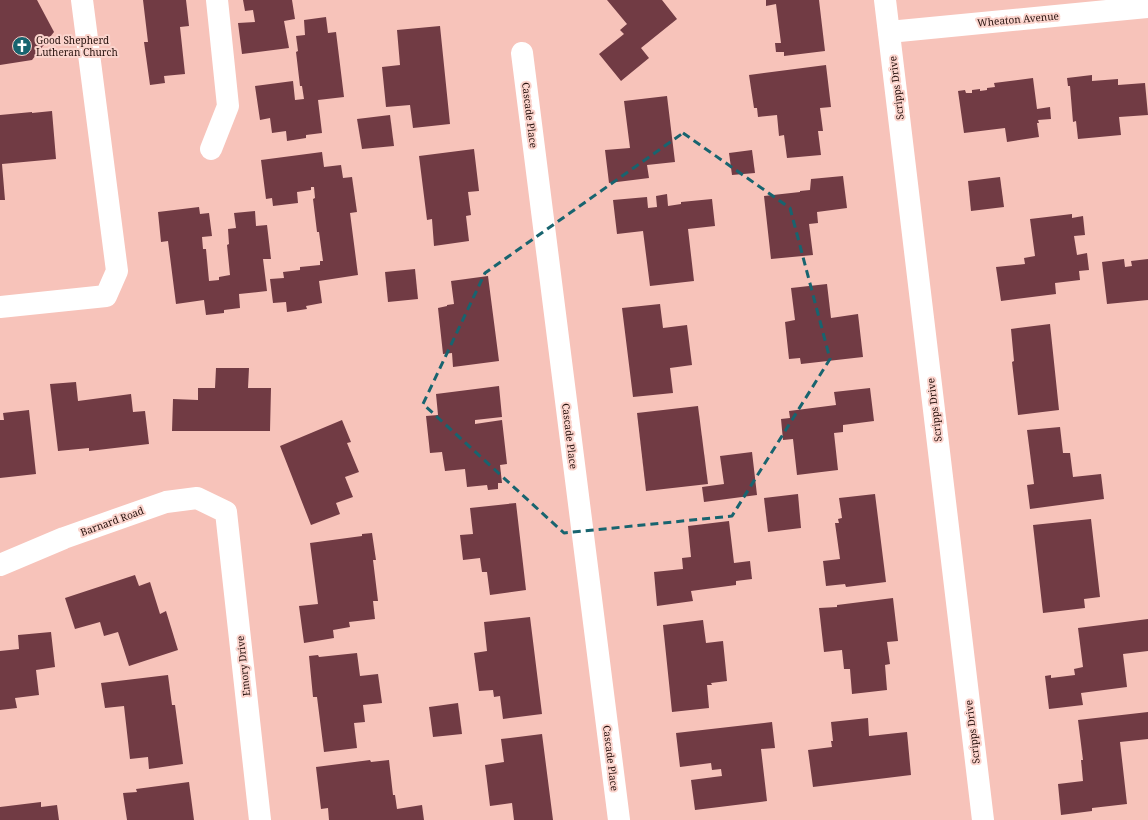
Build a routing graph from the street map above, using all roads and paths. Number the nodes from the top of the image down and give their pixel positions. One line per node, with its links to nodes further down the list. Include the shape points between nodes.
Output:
1 (82, 0): 8 (street, via 118,271 106,296)
2 (217, 0): 7 (street, via 228,106)
3 (885, 0): 5 (street, Scripps Drive)
4 (1148, 7): 5 (street, Wheaton Avenue)
5 (889, 32): 13 (street, Scripps Drive)
6 (522, 53): 12 (street, Cascade Place)
7 (211, 149)
8 (0, 307)
9 (226, 512): 10 (street, Barnard Road, via 197,498 166,502); 11 (street, Emory Drive)
10 (0, 564)
11 (260, 820)
12 (619, 820)
13 (983, 820)

